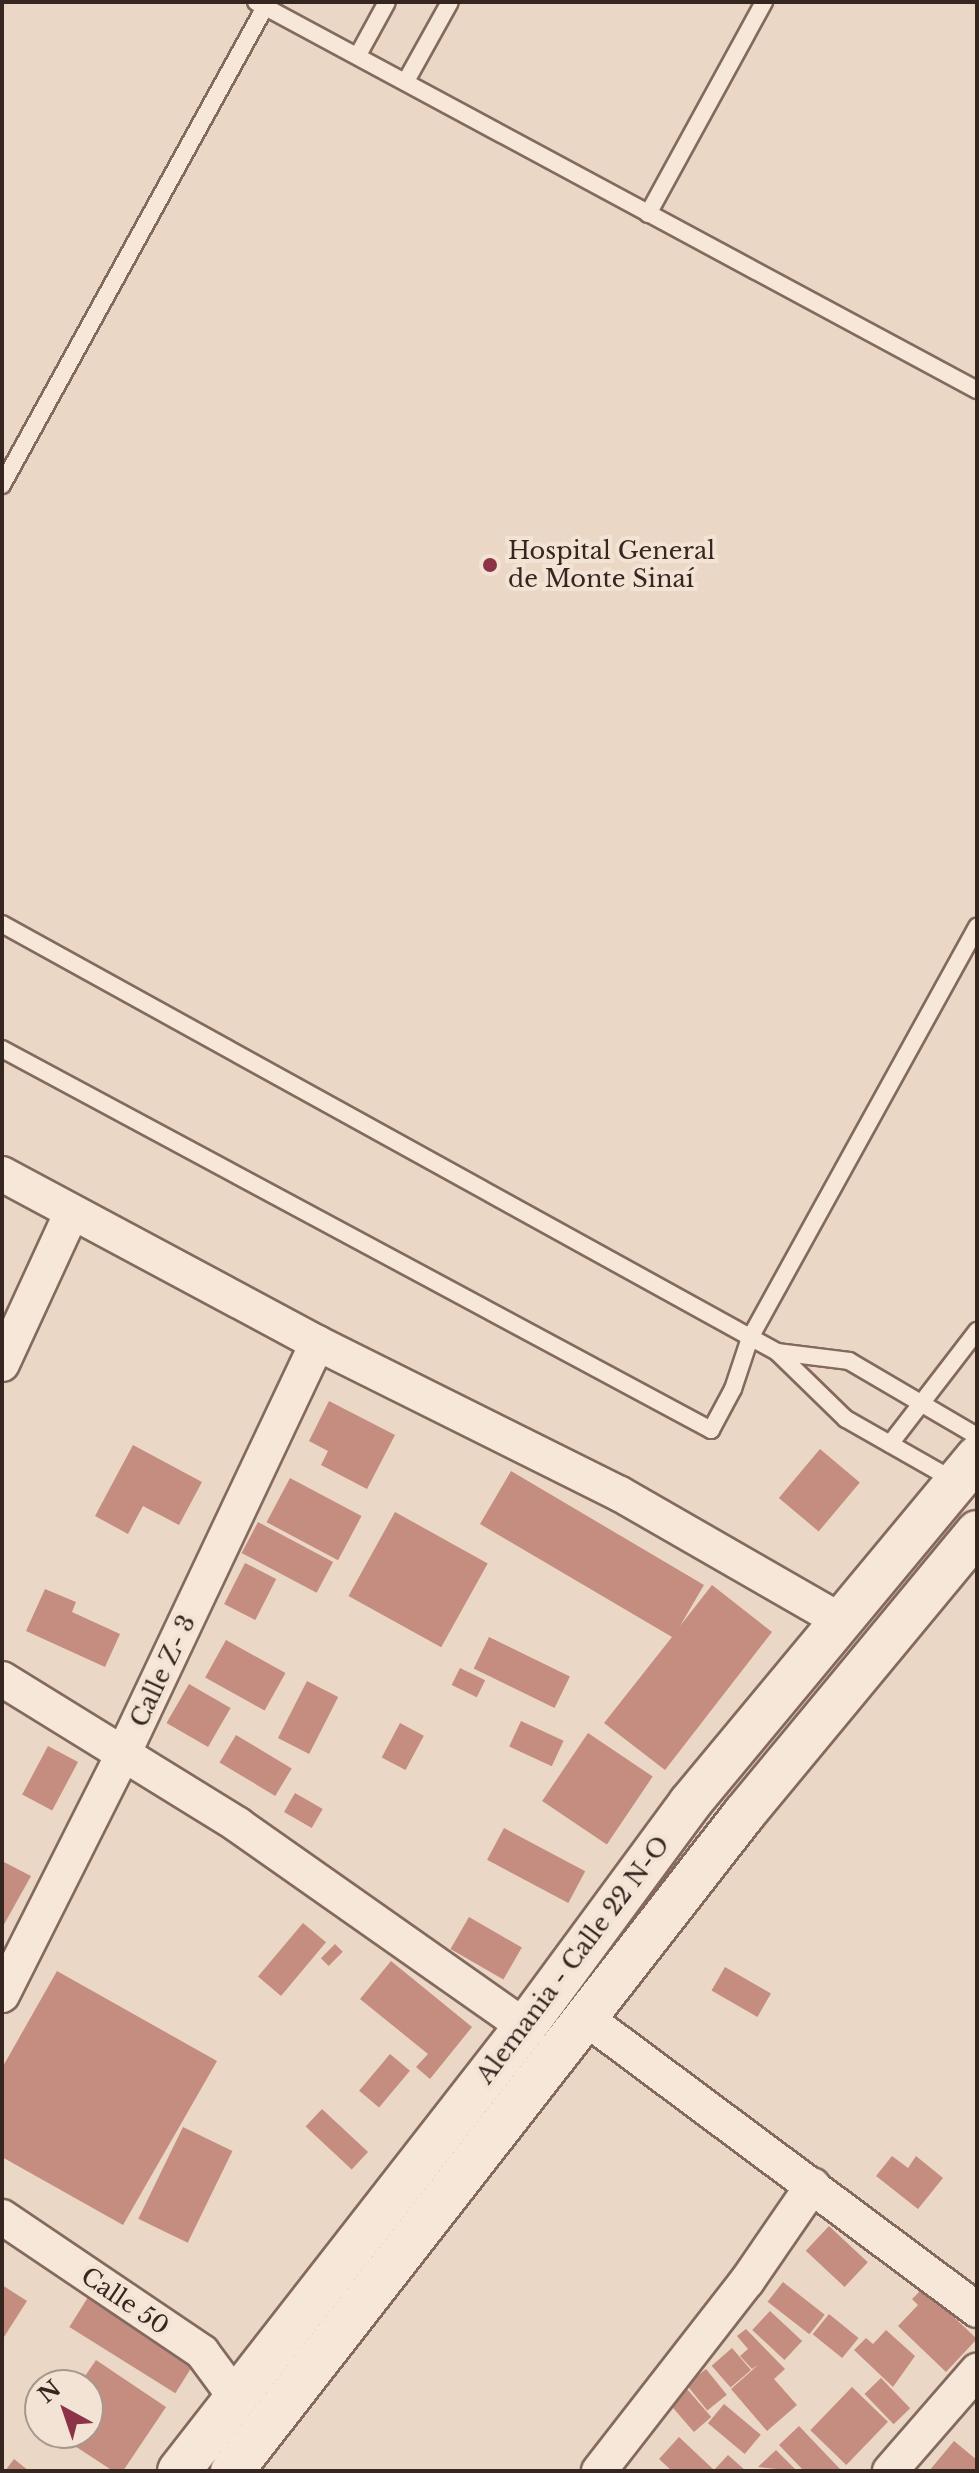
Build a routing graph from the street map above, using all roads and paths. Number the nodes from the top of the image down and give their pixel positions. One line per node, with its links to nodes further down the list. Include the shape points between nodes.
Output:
1 (387, 2): 5 (lane)
2 (450, 2): 6 (lane)
3 (764, 2): 7 (lane)
4 (260, 4): 5 (lane); 9 (lane)
5 (358, 55): 6 (lane)
6 (406, 81): 7 (lane)
7 (648, 214): 8 (lane)
8 (977, 390)
9 (2, 485)
10 (2, 924): 16 (lane)
11 (977, 926): 16 (lane)
12 (2, 1049): 16 (lane, via 711,1430 733,1389)
13 (2, 1174): 14 (street)
14 (72, 1212): 17 (street); 19 (street)
15 (977, 1331): 20 (lane)
16 (750, 1338): 18 (lane)
17 (317, 1343): 25 (street, via 620,1494); 27 (street, Calle Z- 3)
18 (777, 1352): 20 (lane, via 849,1361); 22 (lane, via 846,1419)
19 (2, 1364)
20 (919, 1402): 21 (lane); 22 (lane)
21 (977, 1436)
22 (890, 1444): 23 (lane)
23 (967, 1470): 25 (street, Alemania - Calle 22 N-O)
24 (977, 1532): 29 (street, Alemania - Calle 22 N-O, via 744,1814)
25 (839, 1620): 30 (street, Alemania - Calle 22 N-O, via 690,1803)
26 (2, 1679): 27 (street)
27 (125, 1750): 28 (street, Calle Z- 3); 30 (street)
28 (2, 1995)
29 (587, 2019): 31 (street); 37 (street, Alemania - Calle 22 N-O)
30 (525, 2027): 35 (street, Alemania - Calle 22 N-O)
31 (813, 2185): 33 (street); 38 (street, via 747,2281)
32 (2, 2217): 35 (street, Calle 50, via 202,2352)
33 (977, 2310)
34 (977, 2371): 39 (street)
35 (236, 2398): 36 (street, Alemania - Calle 22 N-O)
36 (179, 2471)
37 (232, 2471)
38 (599, 2471)
39 (890, 2471)

